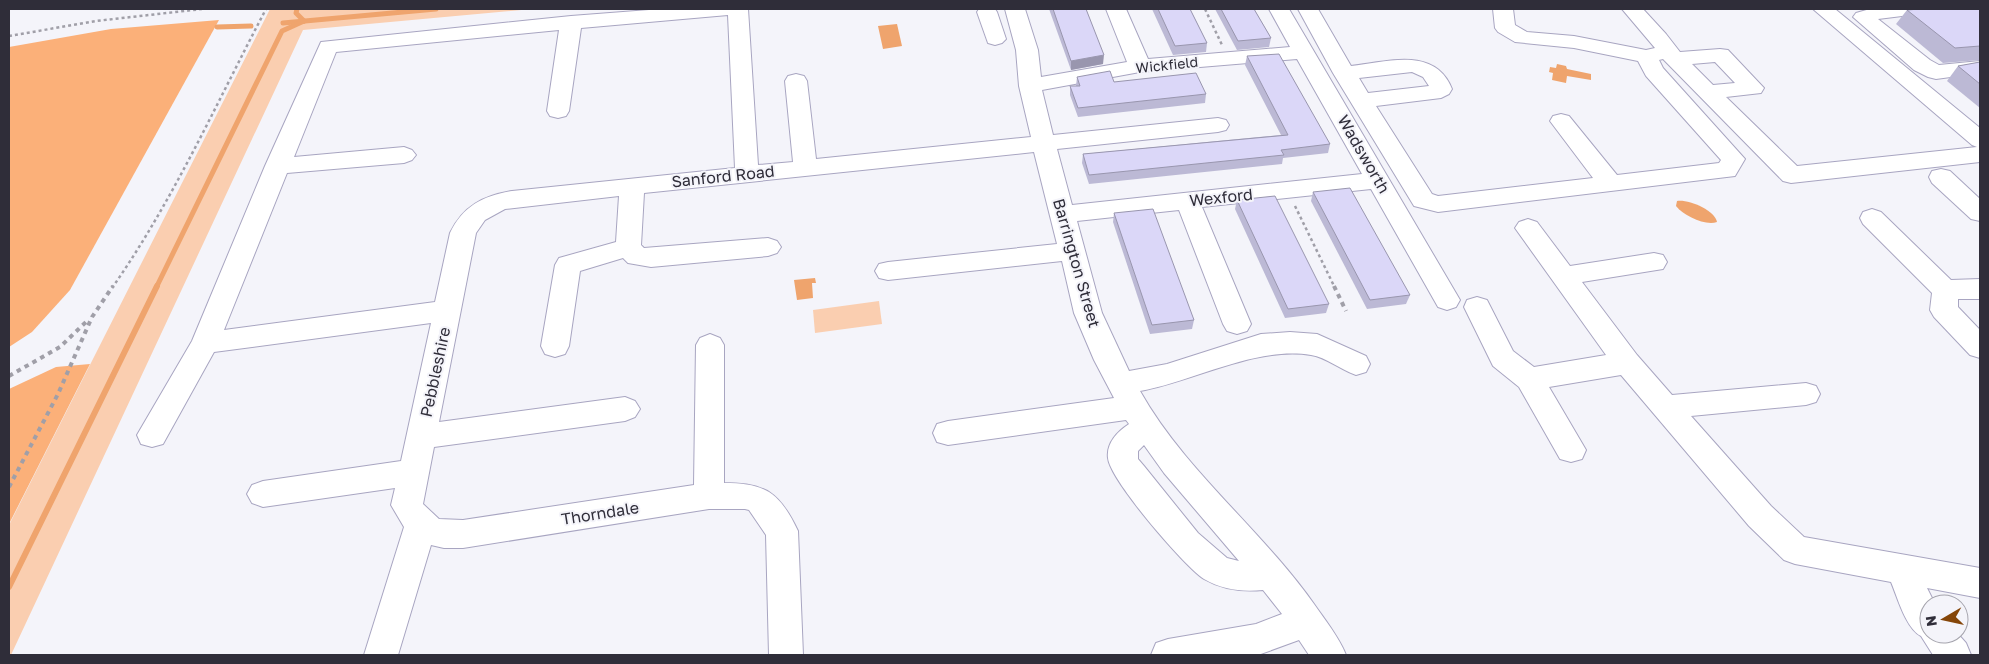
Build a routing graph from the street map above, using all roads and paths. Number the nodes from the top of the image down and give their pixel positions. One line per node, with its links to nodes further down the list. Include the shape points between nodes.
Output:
1 (202, 9): 16 (path, via 96,21)
2 (266, 9): 60 (path, via 133,258)
3 (731, 9): 14 (street)
4 (738, 9): 36 (street)
5 (1116, 9): 20 (street)
6 (1204, 9): 19 (path)
7 (1279, 9): 17 (street, Wadsworth)
8 (1308, 9): 22 (street)
9 (1503, 9): 18 (street, via 1505,28 1522,38 1574,42)
10 (1632, 9): 18 (street, via 1659,38)
11 (1823, 9): 30 (street)
12 (1918, 9): 21 (street, via 1863,17 1922,66 1936,72)
13 (1017, 16): 15 (street); 24 (street, Barrington Street, via 1029,58)
14 (571, 22): 27 (street); 34 (street, via 328,46)
15 (991, 26)
16 (9, 36)
17 (1304, 52): 19 (street, Wickfield); 38 (street, Wadsworth)
18 (1663, 56): 25 (street); 25 (street, via 1720,55 1753,88); 39 (street, via 1654,71 1734,159 1727,170)
19 (1229, 59): 20 (street, Wickfield)
20 (1140, 66): 24 (street, Wickfield)
21 (1980, 67)
22 (1344, 73): 26 (street); 26 (street, via 1421,67 1434,75 1441,90 1433,94)
23 (796, 81): 35 (street)
24 (1030, 86): 31 (street, Barrington Street)
25 (1708, 92): 32 (street, via 1791,175)
26 (1362, 101): 39 (street, via 1423,200 1438,204)
27 (558, 112)
28 (1561, 121): 39 (street)
29 (1218, 125): 31 (street, Sanford Road)
30 (1980, 140)
31 (1044, 142): 35 (street, Sanford Road); 44 (street, Barrington Street)
32 (1980, 154)
33 (404, 155): 34 (street)
34 (277, 166): 62 (street)
35 (805, 167): 36 (street, Sanford Road)
36 (748, 173): 40 (street, Sanford Road)
37 (1941, 177): 43 (street)
38 (1379, 180): 41 (street, Wexford); 56 (street, Wadsworth)
39 (1611, 184)
40 (632, 186): 45 (street, Sanford Road, via 502,200); 49 (street)
41 (1287, 190): 42 (street, Wexford); 59 (path)
42 (1187, 200): 44 (street, Wexford); 61 (street)
43 (1980, 213)
44 (1064, 214): 50 (street, Barrington Street)
45 (471, 217): 58 (street, Pebbleshire, via 463,234)
46 (1872, 218): 55 (street)
47 (1528, 228): 53 (street)
48 (768, 247): 49 (street, via 651,258 637,257)
49 (628, 248): 64 (street, via 568,265)
50 (1072, 251): 52 (street); 71 (street, Barrington Street, via 1088,313)
51 (1654, 262): 53 (street)
52 (888, 271)
53 (1562, 276): 66 (street)
54 (1980, 289): 55 (street)
55 (1945, 290): 65 (street, via 1944,310)
56 (1448, 300)
57 (1478, 307): 69 (street, via 1503,358)
58 (447, 311): 62 (street); 76 (street, Pebbleshire)
59 (1346, 311)
60 (92, 317): 68 (path, via 60,347); 79 (path, via 58,394)
61 (1237, 324)
62 (205, 344): 75 (street)
63 (710, 344): 81 (street)
64 (555, 346)
65 (1980, 347)
66 (1627, 363): 69 (street); 72 (street)
67 (1356, 364): 71 (street, via 1318,345 1261,345 1167,376)
68 (9, 376)
69 (1529, 379): 77 (street)
70 (1806, 394): 72 (street)
71 (1134, 406): 74 (street); 84 (street, Barrington Street, via 1176,464); 84 (street, via 1121,453 1124,463 1187,544 1212,568 1228,574)
72 (1666, 407): 83 (street, via 1760,516 1795,550)
73 (625, 409): 76 (street)
74 (948, 433)
75 (152, 435)
76 (421, 437): 78 (street, Pebbleshire)
77 (1571, 450)
78 (414, 472): 80 (street); 82 (street, Pebbleshire, via 407,504)
79 (9, 487)
80 (263, 494)
81 (709, 496): 82 (street, Thorndale, via 463,534 443,535); 90 (street, Thorndale, via 745,496 759,500 782,531)
82 (421, 524): 89 (street)
83 (1903, 570): 85 (street); 86 (street)
84 (1271, 574): 87 (street, Barrington Street)
85 (1980, 583)
86 (1919, 608)
87 (1306, 621): 91 (street, via 1256,640); 92 (street, Barrington Street)
88 (1945, 644): 93 (street)
89 (381, 655)
90 (786, 655)
91 (1168, 655)
92 (1329, 655)
93 (1954, 655)

